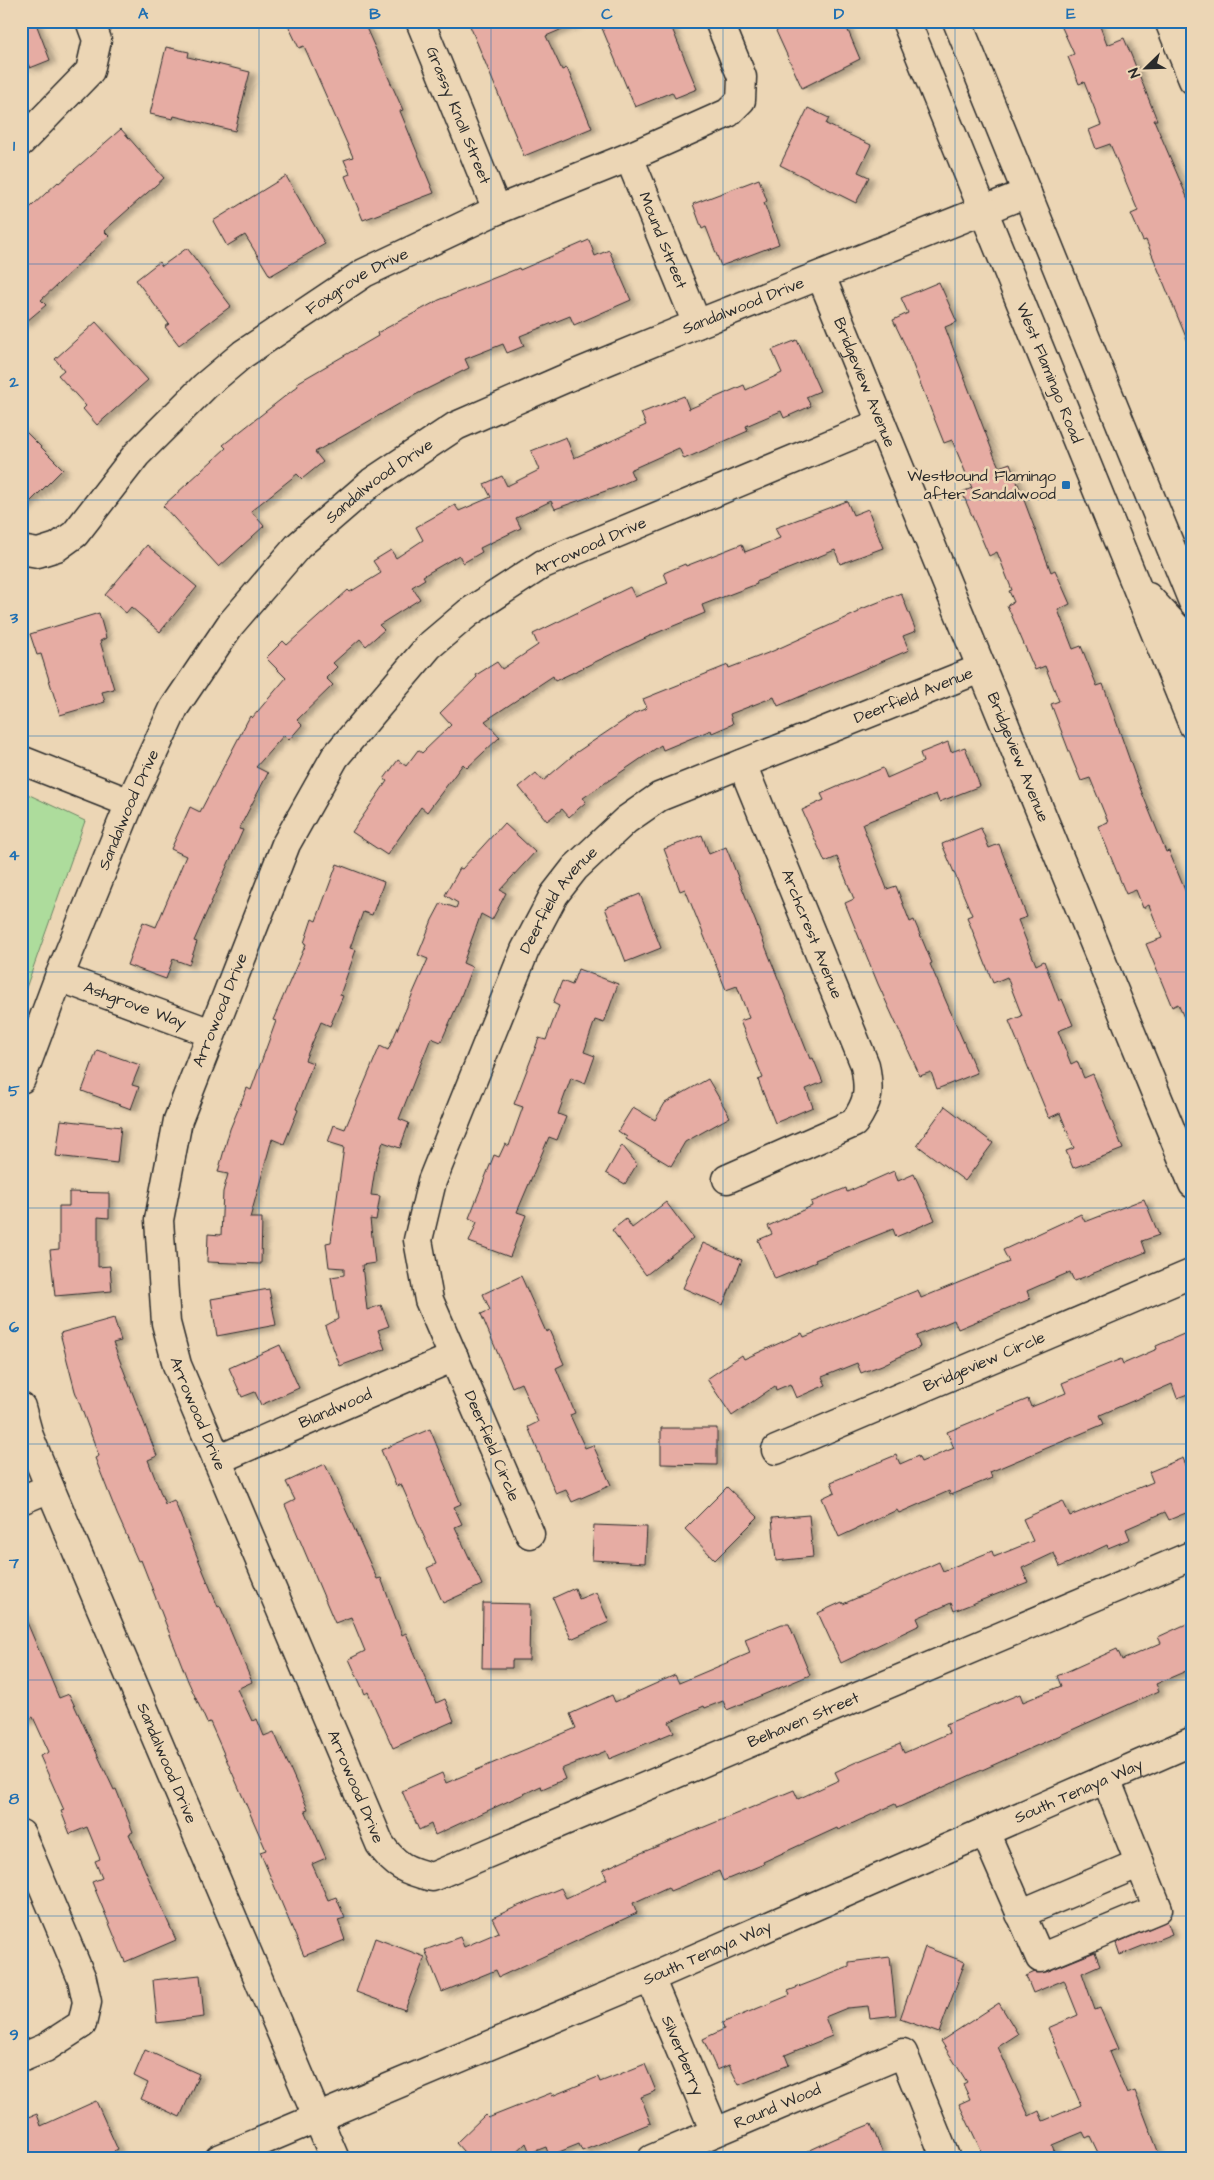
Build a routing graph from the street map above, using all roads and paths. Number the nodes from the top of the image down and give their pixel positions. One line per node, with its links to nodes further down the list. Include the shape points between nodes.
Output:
1 (90, 21): 8 (street, via 97,40 90,71)
2 (420, 21): 11 (street, Grassy Knoll Street)
3 (719, 21): 9 (street, Foxgrove Drive, via 742,77 741,100 728,113)
4 (906, 21): 12 (street, West Flamingo Road)
5 (957, 21): 10 (street)
6 (1169, 21): 7 (street)
7 (1193, 80)
8 (21, 142)
9 (628, 157): 11 (street, Foxgrove Drive); 14 (street, Mound Street)
10 (1027, 193): 12 (street, Sandalwood Drive); 18 (street)
11 (498, 210): 16 (street, Foxgrove Drive, via 364,272 243,354 205,386 137,454 74,534 57,547)
12 (984, 211): 13 (street, Sandalwood Drive); 17 (street, West Flamingo Road)
13 (821, 276): 14 (street, Sandalwood Drive); 15 (street, Bridgeview Avenue)
14 (697, 324): 24 (street, Sandalwood Drive, via 456,426 372,482 298,546 230,625 174,708)
15 (881, 423): 19 (street, Bridgeview Avenue); 26 (street, Arrowood Drive, via 543,564 468,613 429,646 335,756 286,844)
16 (30, 551)
17 (1135, 582): 20 (street, via 1176,627); 21 (street, West Flamingo Road)
18 (1193, 602)
19 (982, 668): 23 (street, Deerfield Avenue); 29 (street, Bridgeview Avenue)
20 (1193, 668)
21 (1193, 725)
22 (21, 760): 24 (street)
23 (742, 764): 28 (street, Archcrest Avenue, via 865,1065 869,1087 866,1107 854,1123); 31 (street, Deerfield Avenue, via 659,797 626,820 575,868 554,895 525,950 432,1181 418,1240 429,1300)
24 (130, 803): 25 (street, Sandalwood Drive)
25 (59, 977): 26 (street, Ashgrove Way); 27 (street, Sandalwood Drive)
26 (211, 1033): 34 (street, Arrowood Drive, via 178,1120 160,1227 166,1323 176,1365)
27 (21, 1079)
28 (727, 1180)
29 (1193, 1184)
30 (1193, 1273): 33 (street, Bridgeview Circle)
31 (454, 1357): 34 (street, Blandwood); 37 (street, Deerfield Circle)
32 (21, 1407): 35 (street, Sandalwood Drive)
33 (776, 1450)
34 (217, 1460): 44 (street, Arrowood Drive, via 380,1844 392,1860)
35 (50, 1488): 36 (street); 48 (street, Sandalwood Drive)
36 (21, 1500)
37 (530, 1534)
38 (1193, 1555): 44 (street, Belhaven Street, via 432,1877)
39 (1193, 1742): 40 (street, South Tenaya Way)
40 (1106, 1779): 41 (street, South Tenaya Way); 43 (street)
41 (985, 1832): 45 (street); 46 (street, South Tenaya Way)
42 (21, 1834): 47 (street, via 82,1979 87,2002 82,2024 45,2048)
43 (1140, 1863): 45 (street); 45 (street, via 1158,1909 1040,1958)
44 (412, 1872)
45 (1020, 1914)
46 (650, 1978): 48 (street, South Tenaya Way); 49 (street, Silverberry)
47 (21, 2058)
48 (318, 2117): 50 (street, South Tenaya Way); 51 (street, Sandalwood Drive)
49 (715, 2132): 52 (street, Round Wood); 53 (street, Round Wood, via 903,2053)
50 (219, 2159)
51 (335, 2159)
52 (652, 2159)
53 (946, 2159)

